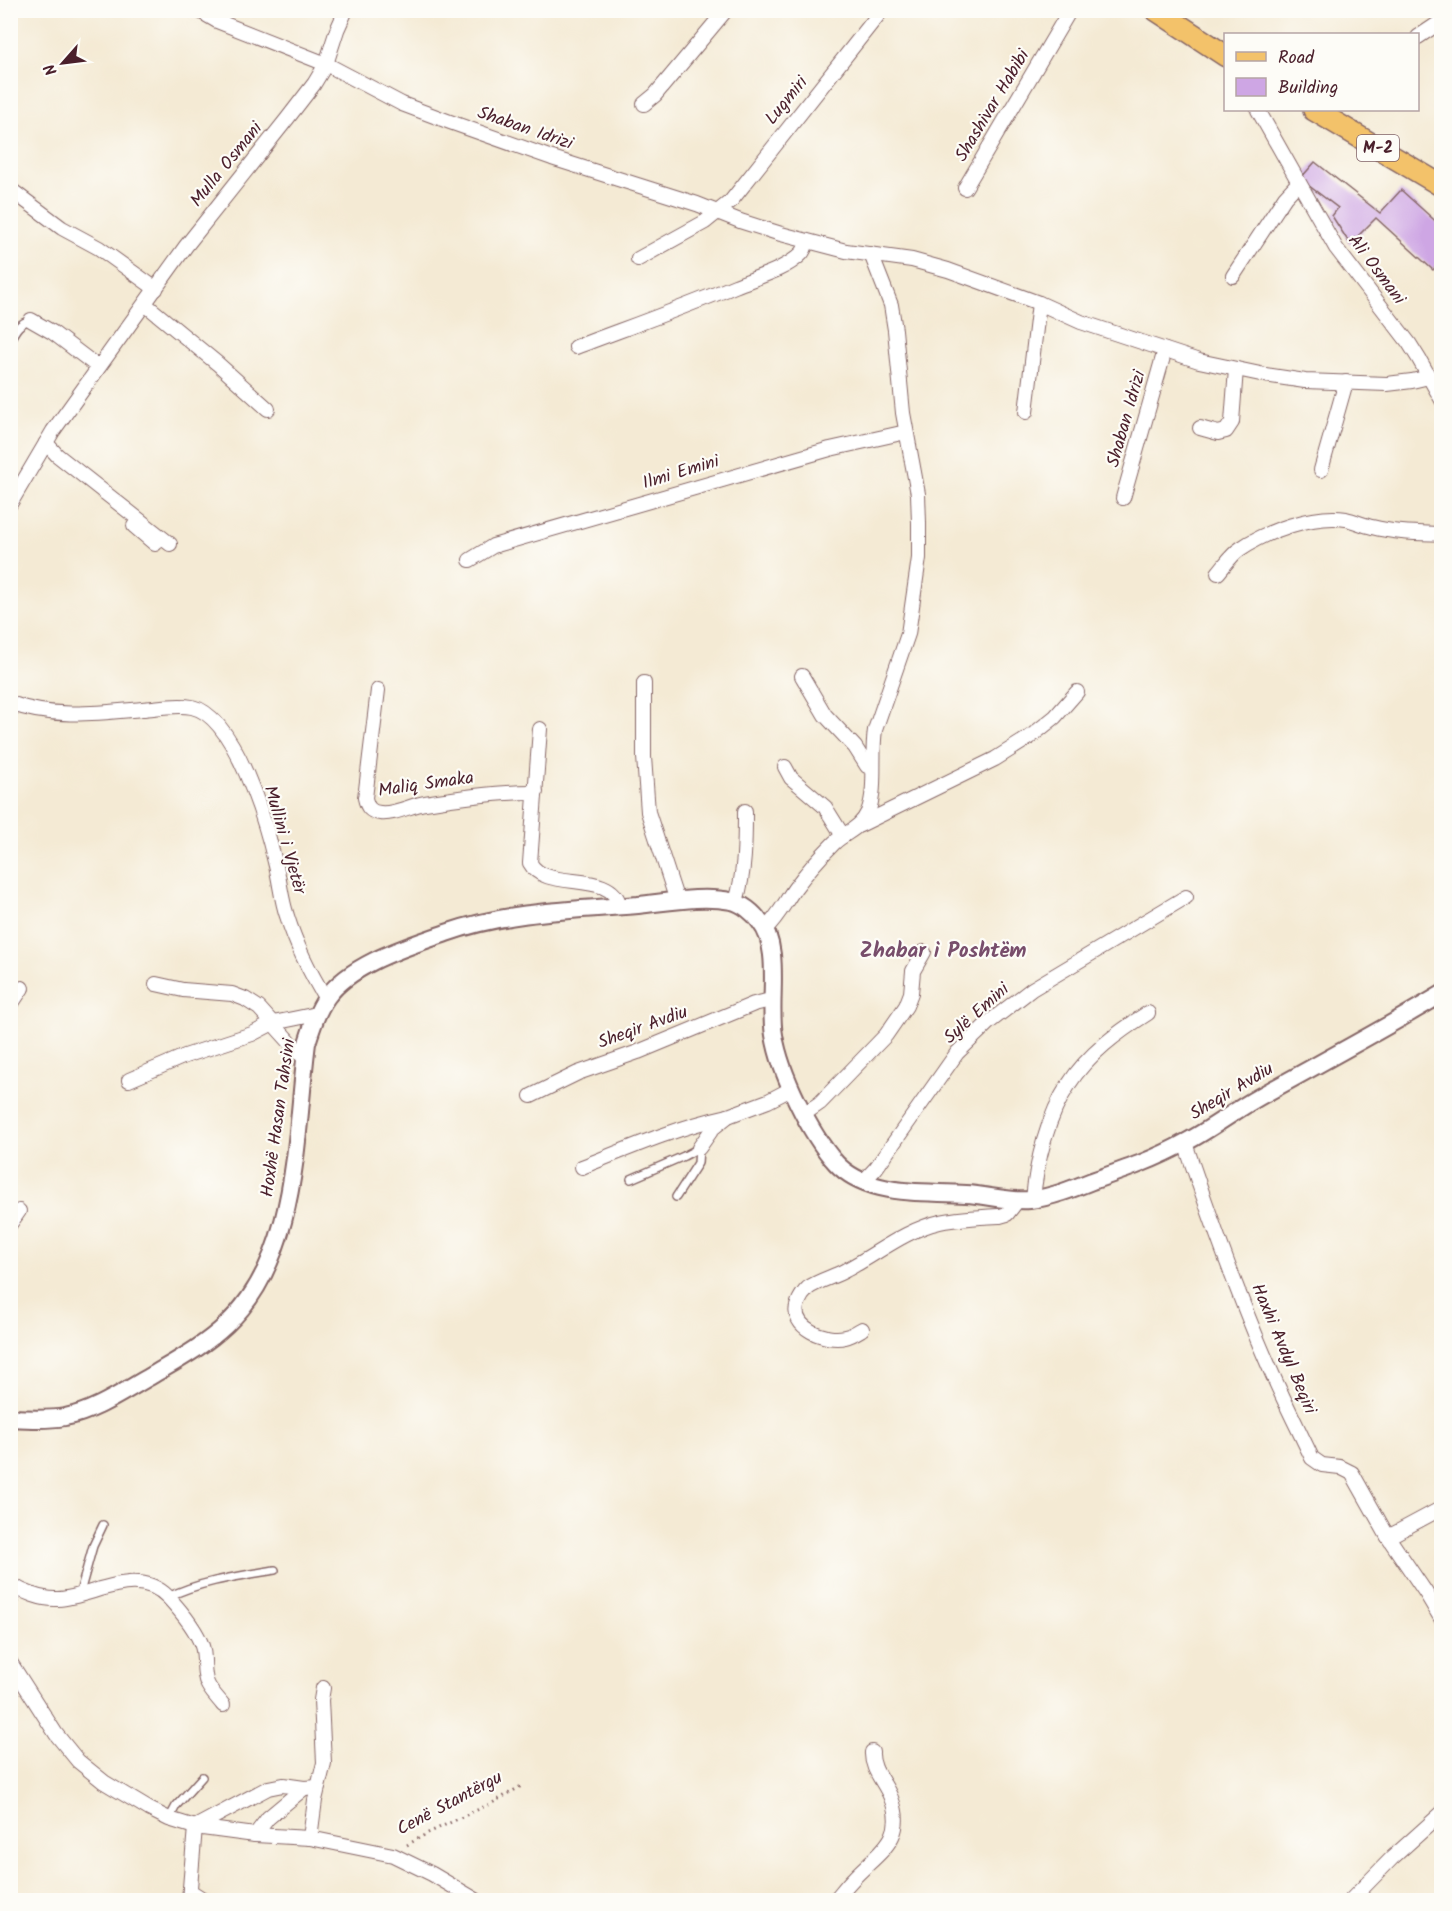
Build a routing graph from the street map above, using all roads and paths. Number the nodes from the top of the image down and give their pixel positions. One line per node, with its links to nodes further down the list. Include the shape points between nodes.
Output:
1 (198, 10): 10 (street, Shaban Idrizi)
2 (346, 10): 10 (street, Mulla Osmani)
3 (726, 10): 11 (street)
4 (882, 10): 18 (street, Lugmiri, via 731,201)
5 (1070, 10): 16 (street, Shashivar Habibi)
6 (1156, 10): 9 (main road)
7 (1442, 21): 8 (street)
8 (1419, 36)
9 (1224, 55)
10 (326, 64): 18 (street, Shaban Idrizi, via 402,104); 23 (street, Mulla Osmani)
11 (644, 104)
12 (1259, 111): 14 (street, Ali Osmani)
13 (1318, 111): 15 (main road, M-2)
14 (1298, 183): 22 (street); 32 (street, Ali Osmani, via 1336,248)
15 (1442, 186)
16 (965, 188)
17 (10, 189): 23 (street)
18 (718, 212): 19 (street, Shaban Idrizi); 21 (street)
19 (807, 242): 20 (street, Shaban Idrizi); 28 (street, via 801,255 768,273)
20 (871, 254): 24 (street, Shaban Idrizi, via 948,270); 38 (street, via 891,305 896,330)
21 (638, 259)
22 (1233, 276)
23 (156, 289): 25 (street, Mulla Osmani)
24 (1039, 303): 29 (street, Shaban Idrizi, via 1081,322); 36 (street)
25 (145, 304): 30 (street, Mulla Osmani); 35 (street)
26 (31, 320): 27 (lane, via 16,328); 30 (street)
27 (10, 340)
28 (576, 347)
29 (1165, 350): 31 (street, Shaban Idrizi); 41 (street, Shaban Idrizi)
30 (98, 367): 39 (street, Mulla Osmani)
31 (1236, 369): 33 (street, Shaban Idrizi, via 1305,381); 37 (street, via 1232,422 1226,431 1218,433)
32 (1429, 377): 33 (street, Shaban Idrizi, via 1388,384); 34 (street)
33 (1346, 382): 40 (street)
34 (1442, 400)
35 (268, 409)
36 (1026, 412)
37 (1200, 428)
38 (906, 432): 46 (street, Ilmi Emini, via 830,449 494,546); 55 (street, via 918,494 919,558 908,634 875,730)
39 (43, 449): 42 (street, Mulla Osmani); 44 (street, via 54,463); 45 (street, via 57,455)
40 (1321, 470)
41 (1123, 498)
42 (10, 504)
43 (1442, 534): 47 (street, via 1406,533 1345,519 1320,520 1292,525 1260,538 1238,550)
44 (155, 544)
45 (170, 544)
46 (470, 560)
47 (1218, 573)
48 (802, 676): 55 (street, via 825,715)
49 (644, 683): 61 (street, via 648,812)
50 (378, 690): 56 (street, Maliq Smaka, via 365,798 372,811 381,814 424,803)
51 (1077, 692): 58 (street, via 1055,717 1004,753)
52 (10, 703): 69 (street, Mullini i Vjetër, via 63,713 193,707 210,716 225,732 238,756 262,814 286,916)
53 (540, 729): 56 (street)
54 (785, 767): 59 (street, via 791,778 825,807)
55 (872, 768): 58 (street, via 872,797)
56 (536, 792): 63 (street, via 530,855 533,868 549,877 598,885 612,892)
57 (745, 812): 62 (street, via 741,886)
58 (859, 826): 59 (street)
59 (843, 836): 64 (street, via 796,887)
60 (1186, 897): 85 (street, Sylë Emini, via 1042,983 988,1023 957,1053)
61 (677, 901): 62 (street, Hoxhë Hasan Tahsini); 63 (street, Hoxhë Hasan Tahsini)
62 (736, 902): 64 (street)
63 (620, 906): 69 (street, Hoxhë Hasan Tahsini, via 539,912 463,927 357,971)
64 (765, 929): 70 (street, Sheqir Avdiu, via 772,963)
65 (924, 951): 79 (street, via 913,971 906,1006 886,1035 820,1103)
66 (156, 984): 74 (street, via 232,994 259,1008)
67 (22, 988): 71 (street)
68 (1442, 994): 81 (street, Sheqir Avdiu)
69 (326, 999): 73 (street, Hoxhë Hasan Tahsini)
70 (771, 1000): 77 (street, Sheqir Avdiu, via 774,1035); 78 (street, Sheqir Avdiu, via 578,1073)
71 (10, 1006)
72 (1148, 1013): 87 (street, via 1092,1055 1068,1084 1055,1110)
73 (317, 1014): 74 (street, Hoxhë Hasan Tahsini); 75 (street, Hoxhë Hasan Tahsini)
74 (273, 1023): 75 (street); 76 (street, Hoxhë Hasan Tahsini)
75 (305, 1059): 91 (street, Hoxhë Hasan Tahsini, via 295,1156 280,1235 263,1276 243,1306 205,1341 93,1408 67,1417)
76 (129, 1080)
77 (791, 1089): 79 (street, Sheqir Avdiu); 80 (street)
78 (531, 1096)
79 (804, 1114): 85 (street, Sheqir Avdiu, via 838,1165)
80 (728, 1116): 82 (street, via 713,1128); 83 (street)
81 (1185, 1143): 87 (street, Sheqir Avdiu, via 1134,1167 1059,1193); 94 (street, Haxhi Avdyl Beqiri, via 1245,1309 1312,1458 1322,1465 1352,1473)
82 (699, 1148): 84 (lane); 86 (lane, via 698,1163)
83 (582, 1167)
84 (632, 1179)
85 (863, 1182): 87 (street, Sheqir Avdiu, via 905,1192)
86 (676, 1197)
87 (1025, 1200): 90 (street, Sheqir Avdiu, via 1000,1216 939,1222 913,1231 809,1287 798,1301 798,1318 817,1334 845,1337)
88 (19, 1211): 89 (street)
89 (10, 1224)
90 (862, 1329)
91 (10, 1418)
92 (1442, 1508): 94 (street)
93 (103, 1525): 97 (lane)
94 (1388, 1537): 100 (street, Haxhi Avdyl Beqiri)
95 (276, 1570): 98 (lane, via 206,1582)
96 (13, 1585): 97 (street, via 36,1596); 99 (street)
97 (79, 1596): 98 (street, via 138,1582)
98 (168, 1597): 103 (street, via 195,1632 202,1646 207,1683)
99 (10, 1605)
100 (1442, 1620)
101 (10, 1662): 109 (street, Cenë Stantërgu, via 78,1761 104,1782)
102 (323, 1688): 107 (street, via 324,1763)
103 (223, 1705)
104 (872, 1752): 117 (street, via 872,1761 897,1815 894,1834)
105 (202, 1777): 109 (lane)
106 (523, 1785): 113 (path, Cenë Stantërgu)
107 (311, 1787): 110 (street, via 268,1788); 111 (street, via 268,1818); 112 (street)
108 (1442, 1813): 118 (street)
109 (169, 1819): 110 (street, Cenë Stantërgu)
110 (195, 1827): 111 (street, Cenë Stantërgu); 114 (street)
111 (255, 1835): 112 (street, Cenë Stantërgu)
112 (310, 1838): 113 (street, Cenë Stantërgu)
113 (393, 1855): 116 (street, Cenë Stantërgu)
114 (190, 1896): 115 (street)
115 (204, 1900)
116 (476, 1900)
117 (835, 1900)
118 (1351, 1900)

